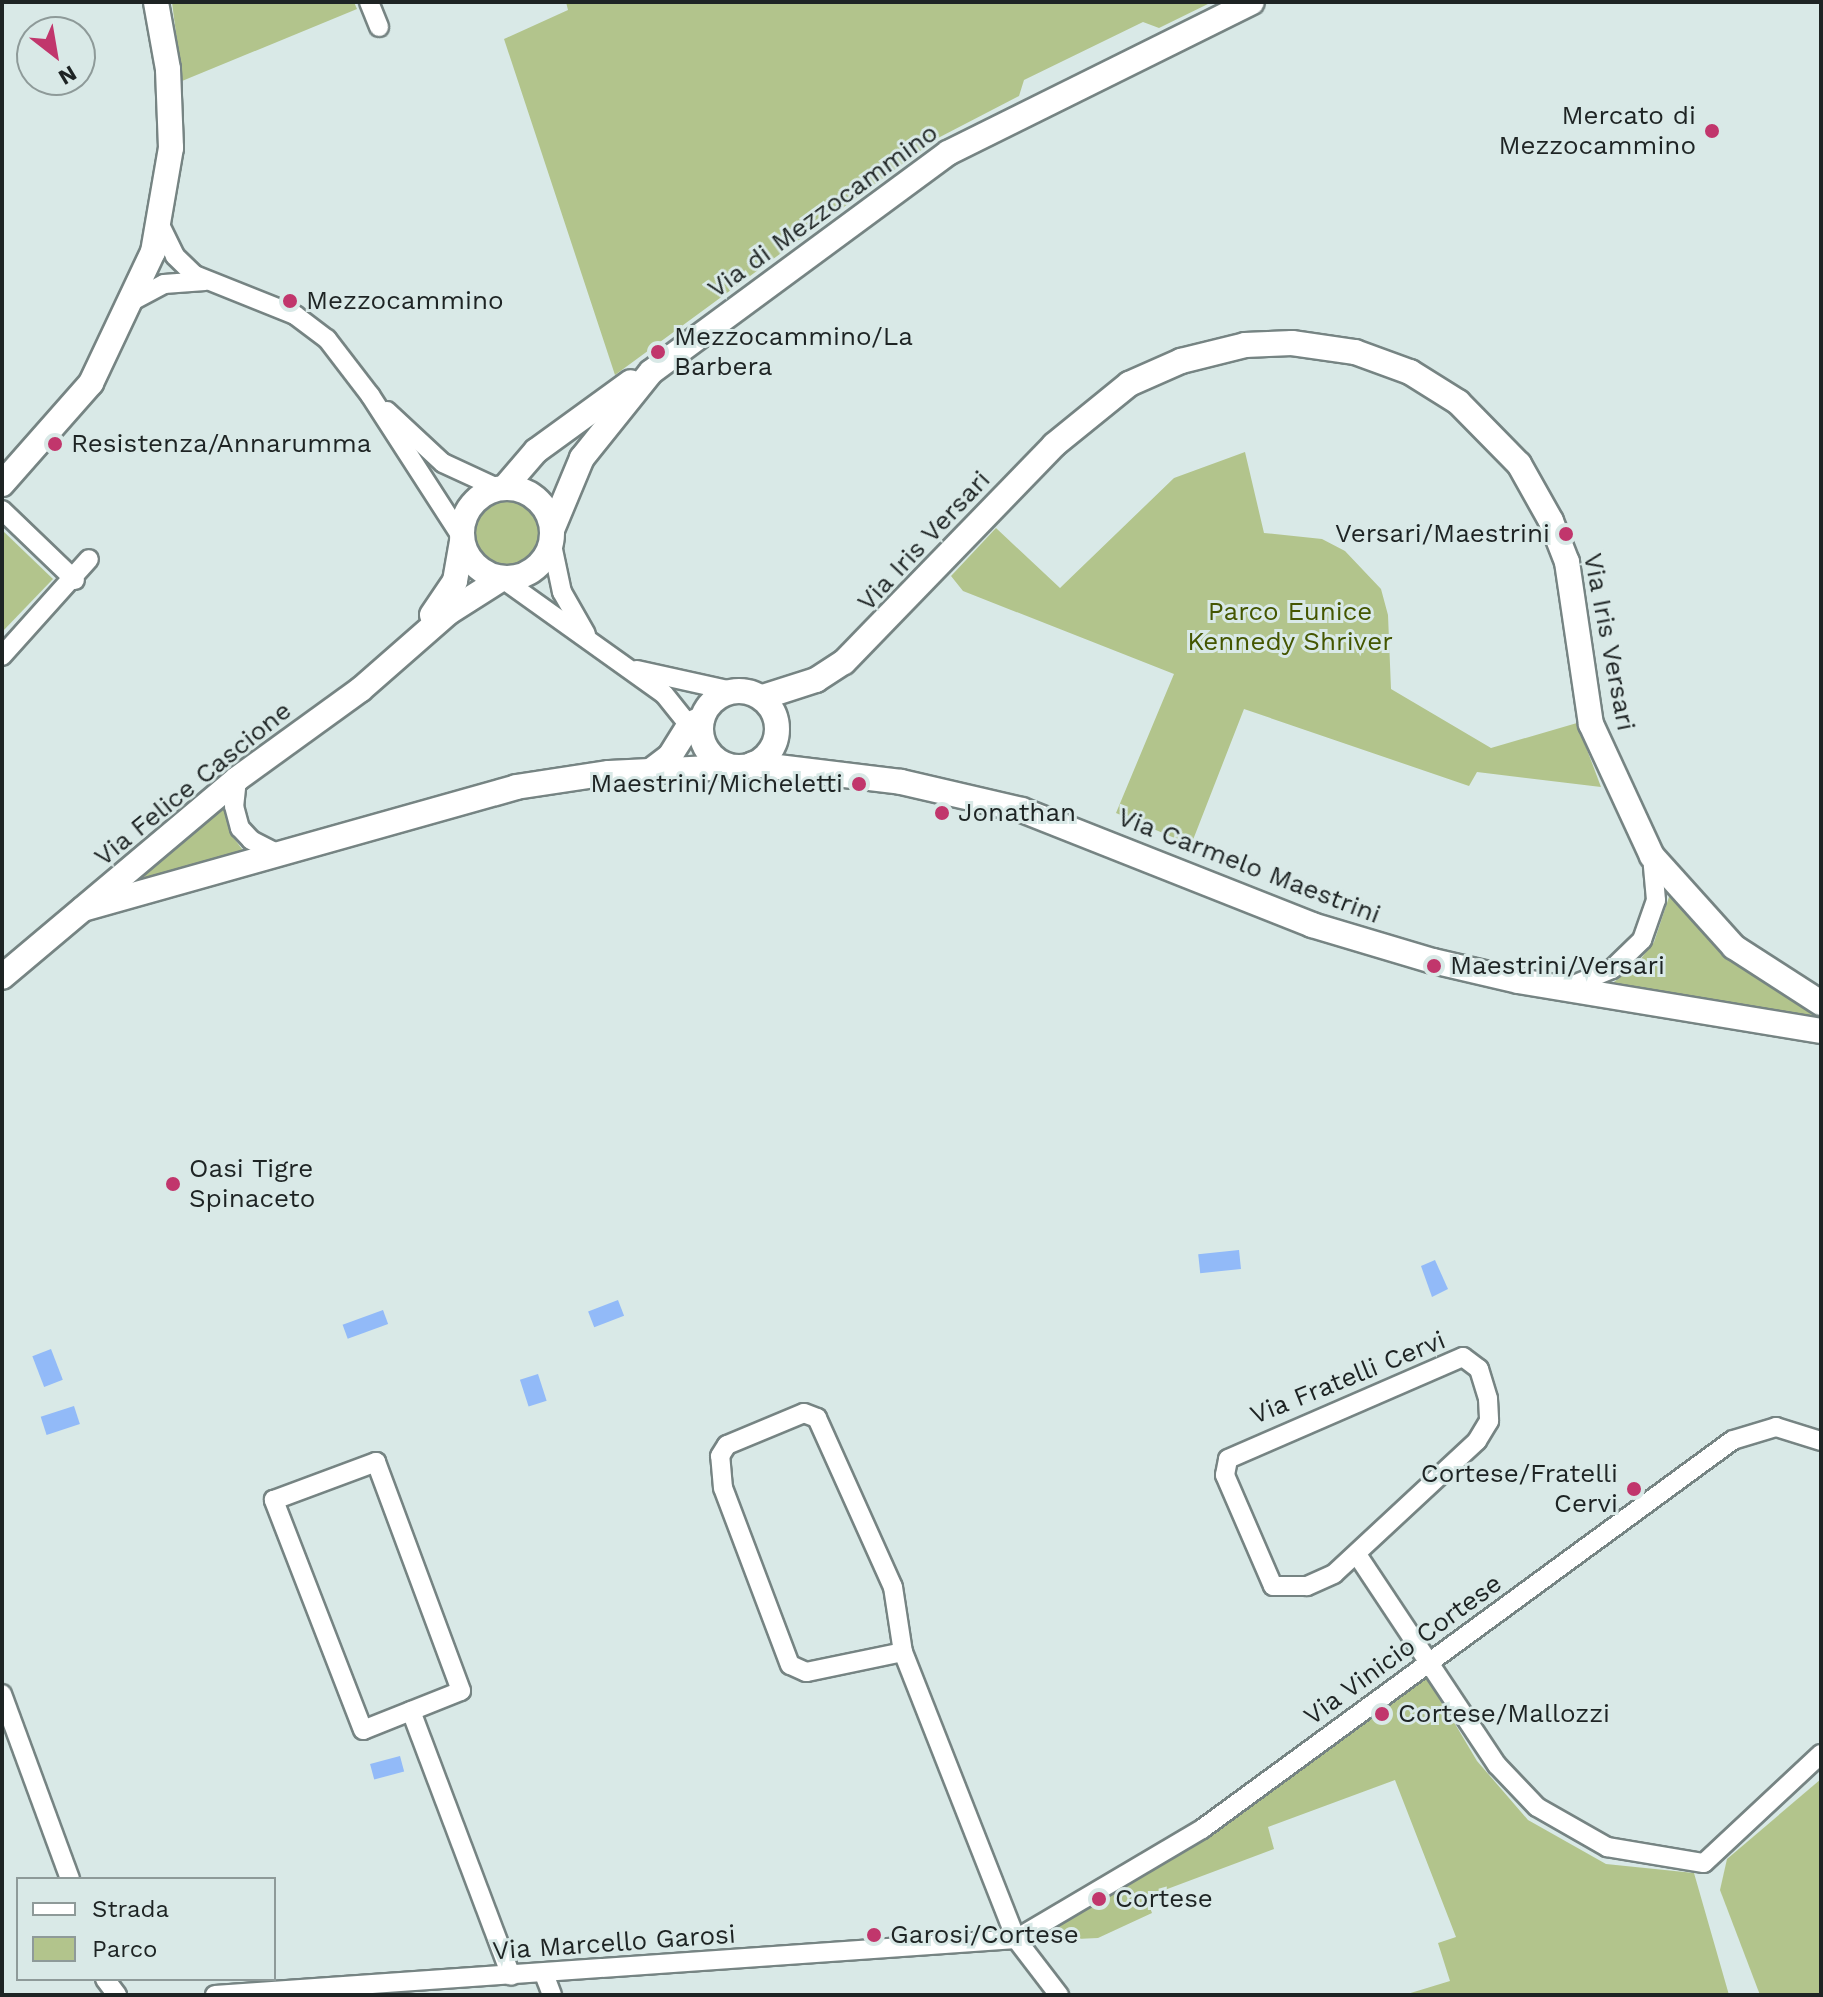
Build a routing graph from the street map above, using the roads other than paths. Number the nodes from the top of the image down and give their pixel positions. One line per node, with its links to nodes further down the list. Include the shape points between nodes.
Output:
1 (156, 2): 5 (street, via 171,104)
2 (369, 2): 4 (street)
3 (1252, 2): 8 (street, Via di Mezzocammino, via 948,153)
4 (379, 27)
5 (160, 225): 6 (street, via 179,261); 7 (street)
6 (205, 281): 7 (street, via 157,286); 9 (street, via 304,320 336,350)
7 (134, 300): 10 (street, via 82,396)
8 (651, 372): 11 (street, Via di Mezzocammino, via 536,451); 13 (street, Via di Mezzocammino, via 582,458)
9 (370, 395): 11 (street, via 443,463); 14 (street)
10 (2, 484)
11 (501, 487): 13 (street, via 533,495 547,512); 14 (street, via 472,506)
12 (2, 510): 16 (street)
13 (552, 535): 17 (street, via 532,571); 19 (street, via 566,601)
14 (462, 539): 17 (street, via 476,565); 18 (street, Via Felice Cascione, via 455,581)
15 (89, 559): 16 (street)
16 (75, 580): 20 (street)
17 (502, 580): 18 (street, Via Felice Cascione); 19 (street)
18 (418, 635): 27 (street, Via Felice Cascione, via 360,690)
19 (592, 643): 21 (street)
20 (2, 656)
21 (623, 666): 22 (street); 24 (street, via 664,694)
22 (736, 692): 23 (street); 24 (street, via 718,699)
23 (763, 697): 25 (street, via 775,715 777,735 769,752); 29 (street, Via Iris Versari, via 816,680 844,662 1039,461 1121,389 1167,366 1228,348 1281,342 1324,346 1393,365 1442,391 1486,426 1528,478 1567,562 1591,724)
24 (697, 728): 25 (street, via 713,758); 26 (street)
25 (742, 765): 26 (street, Via Carmelo Maestrini); 32 (street, Via Carmelo Maestrini, via 901,782 995,802 1360,941)
26 (649, 772): 28 (street, Via Carmelo Maestrini, via 516,787)
27 (237, 779): 28 (street, via 234,806 240,828); 30 (street, Via Felice Cascione)
28 (276, 853): 30 (street, Via Carmelo Maestrini)
29 (1652, 856): 32 (street, via 1656,900 1642,940 1612,969); 33 (street, Via Iris Versari, via 1734,947)
30 (83, 909): 31 (street, Via Felice Cascione)
31 (2, 977)
32 (1564, 989): 34 (street, Via Carmelo Maestrini)
33 (1821, 1003)
34 (1821, 1031)
35 (1821, 1441): 38 (street, Via Vinicio Cortese, via 1783,1427 1739,1436)
36 (1358, 1556): 36 (street, Via Fratelli Cervi, via 1487,1426 1487,1392 1470,1359 1455,1359 1251,1446 1226,1462 1225,1475 1273,1586 1319,1583); 38 (street)
37 (903, 1652): 37 (street, via 895,1594 814,1414 804,1413 727,1445 720,1456 723,1488 790,1665 806,1672); 43 (street)
38 (1429, 1663): 41 (street, via 1488,1754 1543,1812 1616,1850 1704,1863); 43 (street, Via Vinicio Cortese, via 1202,1829)
39 (4, 1704): 42 (street)
40 (411, 1711): 40 (street, via 461,1691 376,1462 274,1500 363,1730); 45 (street)
41 (1821, 1754)
42 (69, 1877)
43 (1016, 1939): 44 (street, Via Marcello Garosi); 48 (street)
44 (544, 1974): 45 (street, Via Marcello Garosi); 47 (street)
45 (511, 1976): 46 (street, Via Marcello Garosi)
46 (215, 1995)
47 (552, 1995)
48 (1059, 1995)

